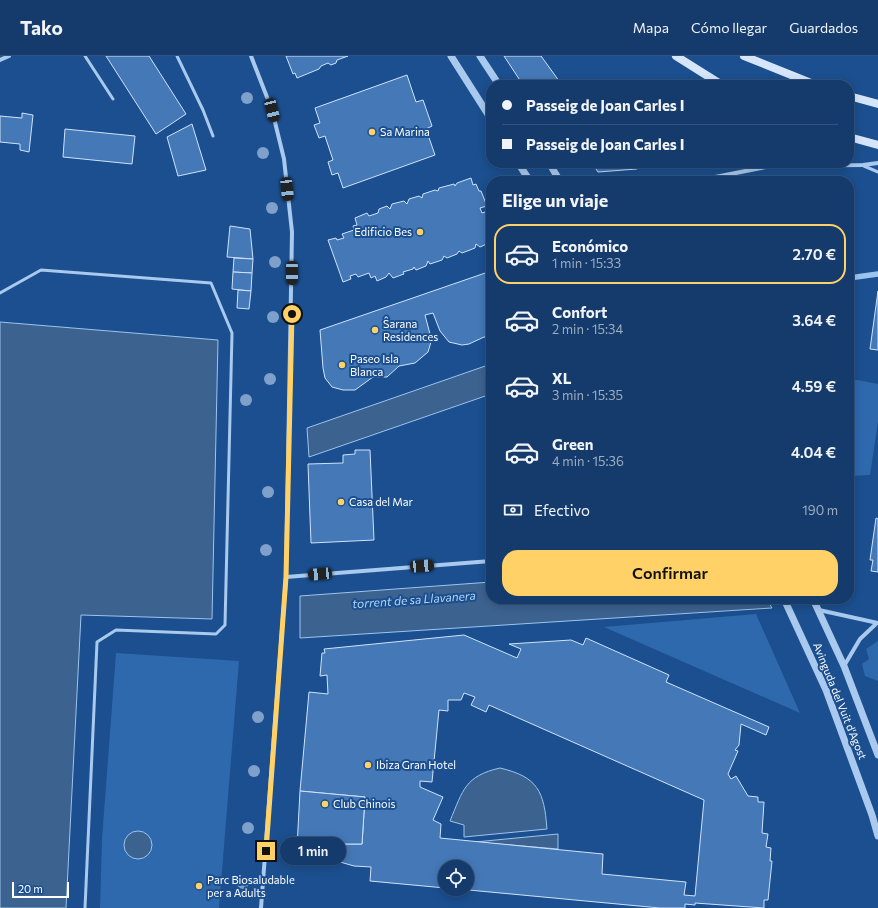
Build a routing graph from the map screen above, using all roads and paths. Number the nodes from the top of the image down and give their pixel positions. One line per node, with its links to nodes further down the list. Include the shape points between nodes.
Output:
1 (9, 56): 9 (street)
2 (85, 56): 14 (lane)
3 (177, 56): 17 (lane)
4 (251, 56): 28 (street, via 272,110 284,160 292,232)
5 (451, 56): 16 (street)
6 (480, 56): 10 (street)
7 (676, 56): 11 (main road)
8 (744, 56): 12 (main road)
9 (0, 60)
10 (496, 80)
11 (714, 80)
12 (804, 80)
13 (854, 97): 15 (main road)
14 (113, 99)
15 (878, 104)
16 (486, 111)
17 (213, 136)
18 (854, 138): 19 (main road)
19 (878, 145)
20 (878, 163): 22 (street)
21 (854, 165): 22 (street)
22 (863, 165): 24 (lane)
23 (761, 168): 25 (street)
24 (878, 172)
25 (720, 176)
26 (0, 293): 36 (lane, via 41,270 212,283 232,333 225,625 216,634 116,630 97,642)
27 (486, 561): 28 (street)
28 (286, 577): 37 (street)
29 (786, 604): 35 (street, Avinguda del Vuit d'Agost, via 826,690)
30 (816, 604): 31 (street, Avinguda del Vuit d'Agost)
31 (819, 610): 32 (street); 33 (street, Avinguda del Vuit d'Agost)
32 (877, 623): 33 (street, via 860,639)
33 (844, 666): 34 (street, Avinguda del Vuit d'Agost)
34 (878, 755)
35 (878, 836)
36 (85, 908)
37 (261, 908)

